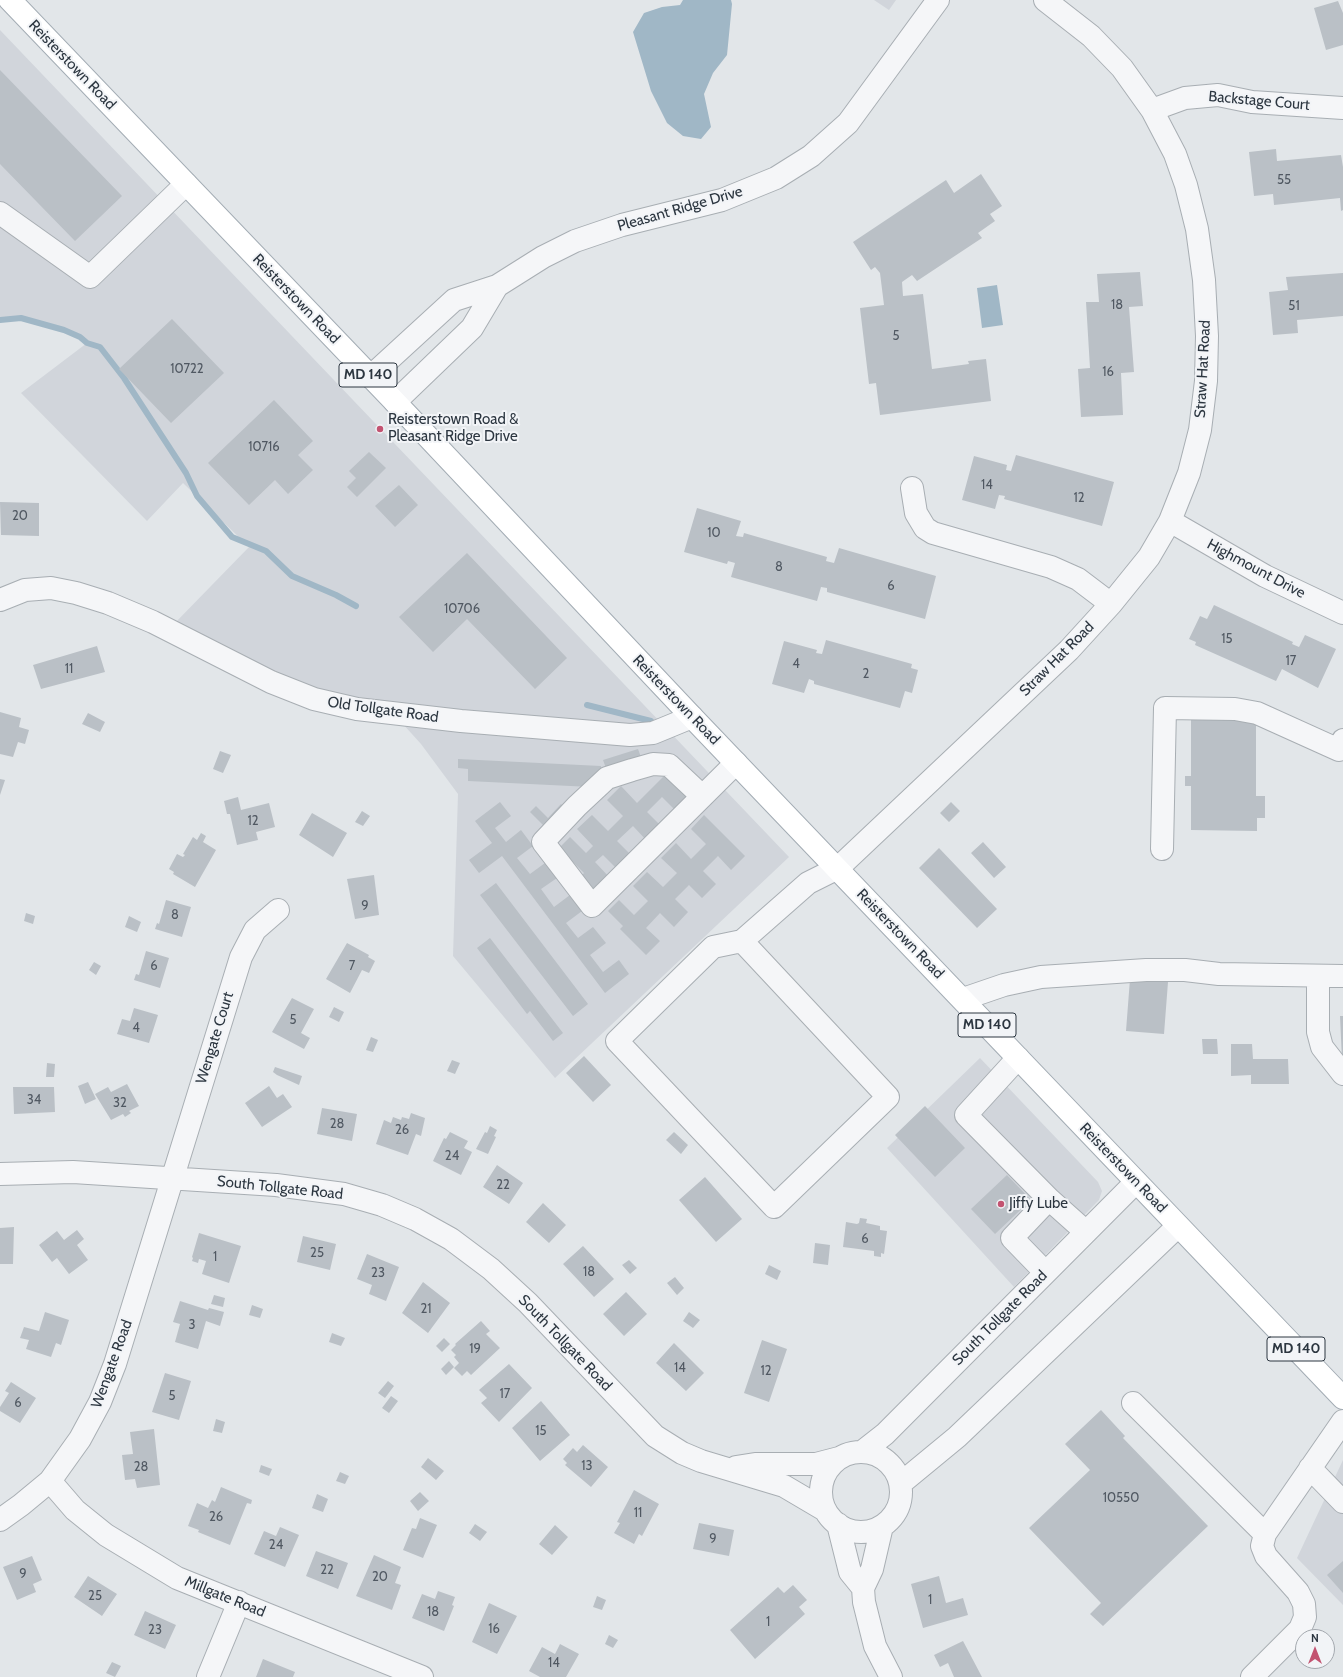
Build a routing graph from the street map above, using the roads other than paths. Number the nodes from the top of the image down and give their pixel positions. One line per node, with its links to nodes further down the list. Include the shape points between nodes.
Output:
1 (10, 0): 6 (main road, Reisterstown Road / MD 140)
2 (938, 0): 8 (street, Pleasant Ridge Drive, via 848,123 811,156 776,178 722,200 622,225 575,241 543,257)
3 (1045, 0): 5 (street, Straw Hat Road, via 1097,42 1122,68)
4 (1343, 108): 5 (street, Backstage Court, via 1252,102 1218,95 1185,98)
5 (1152, 110): 12 (street, Straw Hat Road, via 1177,160 1197,229 1204,280 1207,336 1206,381 1200,430 1189,473)
6 (186, 184): 7 (street, via 90,277); 9 (main road, Reisterstown Road / MD 140)
7 (0, 213)
8 (497, 286): 9 (street, Pleasant Ridge Drive, via 454,300); 10 (street, Pleasant Ridge Drive, via 472,328)
9 (370, 377): 10 (main road, Reisterstown Road / MD 140)
10 (395, 402): 16 (main road, Reisterstown Road / MD 140)
11 (912, 488): 14 (street, via 916,513 926,528 933,533 1051,567 1078,579)
12 (1170, 521): 14 (street, Straw Hat Road, via 1149,556); 15 (street, Highmount Drive, via 1265,576)
13 (0, 600): 16 (street, Old Tollgate Road, via 25,590 50,588 76,593 153,622 271,682 314,699 357,709 461,721 630,735 653,733)
14 (1111, 604): 21 (street, Straw Hat Road, via 1063,655)
15 (1343, 613)
16 (692, 717): 18 (main road, Reisterstown Road / MD 140)
17 (1343, 740): 20 (street, via 1339,750 1257,713 1235,709 1165,708)
18 (736, 763): 19 (street); 21 (main road, Reisterstown Road / MD 140)
19 (702, 796): 19 (street, via 592,906 544,842 607,778 652,764 669,765)
20 (1162, 848)
21 (838, 868): 23 (street, Straw Hat Road, via 808,883); 26 (main road, Reisterstown Road / MD 140)
22 (278, 910): 30 (street, Wengate Court, via 255,930 241,957)
23 (742, 941): 23 (street, via 712,947 617,1041 774,1208 888,1097)
24 (1318, 976): 25 (street); 26 (street, via 1146,970 1041,977 1004,985); 28 (street, via 1318,1032 1322,1047)
25 (1343, 976)
26 (963, 999): 27 (main road, Reisterstown Road / MD 140)
27 (1018, 1058): 31 (main road, Reisterstown Road / MD 140); 32 (street, via 966,1115)
28 (1343, 1074)
29 (0, 1174): 30 (street, South Tollgate Road, via 73,1172)
30 (172, 1177): 41 (street, South Tollgate Road, via 344,1194 382,1205 415,1219 451,1239 491,1269 523,1298 655,1436 682,1453); 43 (street, Wengate Road, via 115,1364 100,1402 80,1439)
31 (1136, 1182): 33 (main road, Reisterstown Road / MD 140); 34 (street, South Tollgate Road)
32 (1049, 1199): 34 (street); 35 (street, via 1012,1238)
33 (1178, 1226): 36 (main road, Reisterstown Road / MD 140); 44 (street, via 957,1437)
34 (1086, 1232): 35 (street, South Tollgate Road)
35 (1046, 1272): 39 (street, South Tollgate Road, via 886,1434)
36 (1343, 1398)
37 (1133, 1403): 49 (street)
38 (1343, 1421): 42 (street)
39 (862, 1452): 40 (street); 44 (street, via 872,1453 889,1463 896,1472)
40 (839, 1458): 41 (street, South Tollgate Road, via 816,1464 755,1464); 46 (street, via 826,1472 822,1481 821,1490)
41 (727, 1468): 46 (street, South Tollgate Road, via 784,1486)
42 (1310, 1468): 45 (street); 49 (street)
43 (50, 1481): 47 (street, Wengate Road); 51 (street, Millgate Road, via 75,1510 112,1539 177,1578)
44 (900, 1484): 48 (street, via 901,1496 897,1508)
45 (1343, 1502)
46 (831, 1516): 48 (street, via 846,1529 862,1532); 50 (street, via 850,1572)
47 (0, 1520)
48 (882, 1526): 50 (street, via 872,1569)
49 (1265, 1534): 55 (street, via 1262,1546 1266,1556 1298,1592 1304,1604 1305,1617 1300,1629)
50 (863, 1588): 54 (street, via 875,1646)
51 (239, 1602): 52 (street); 53 (street, Millgate Road)
52 (208, 1677)
53 (422, 1677)
54 (891, 1677)
55 (1252, 1677)

